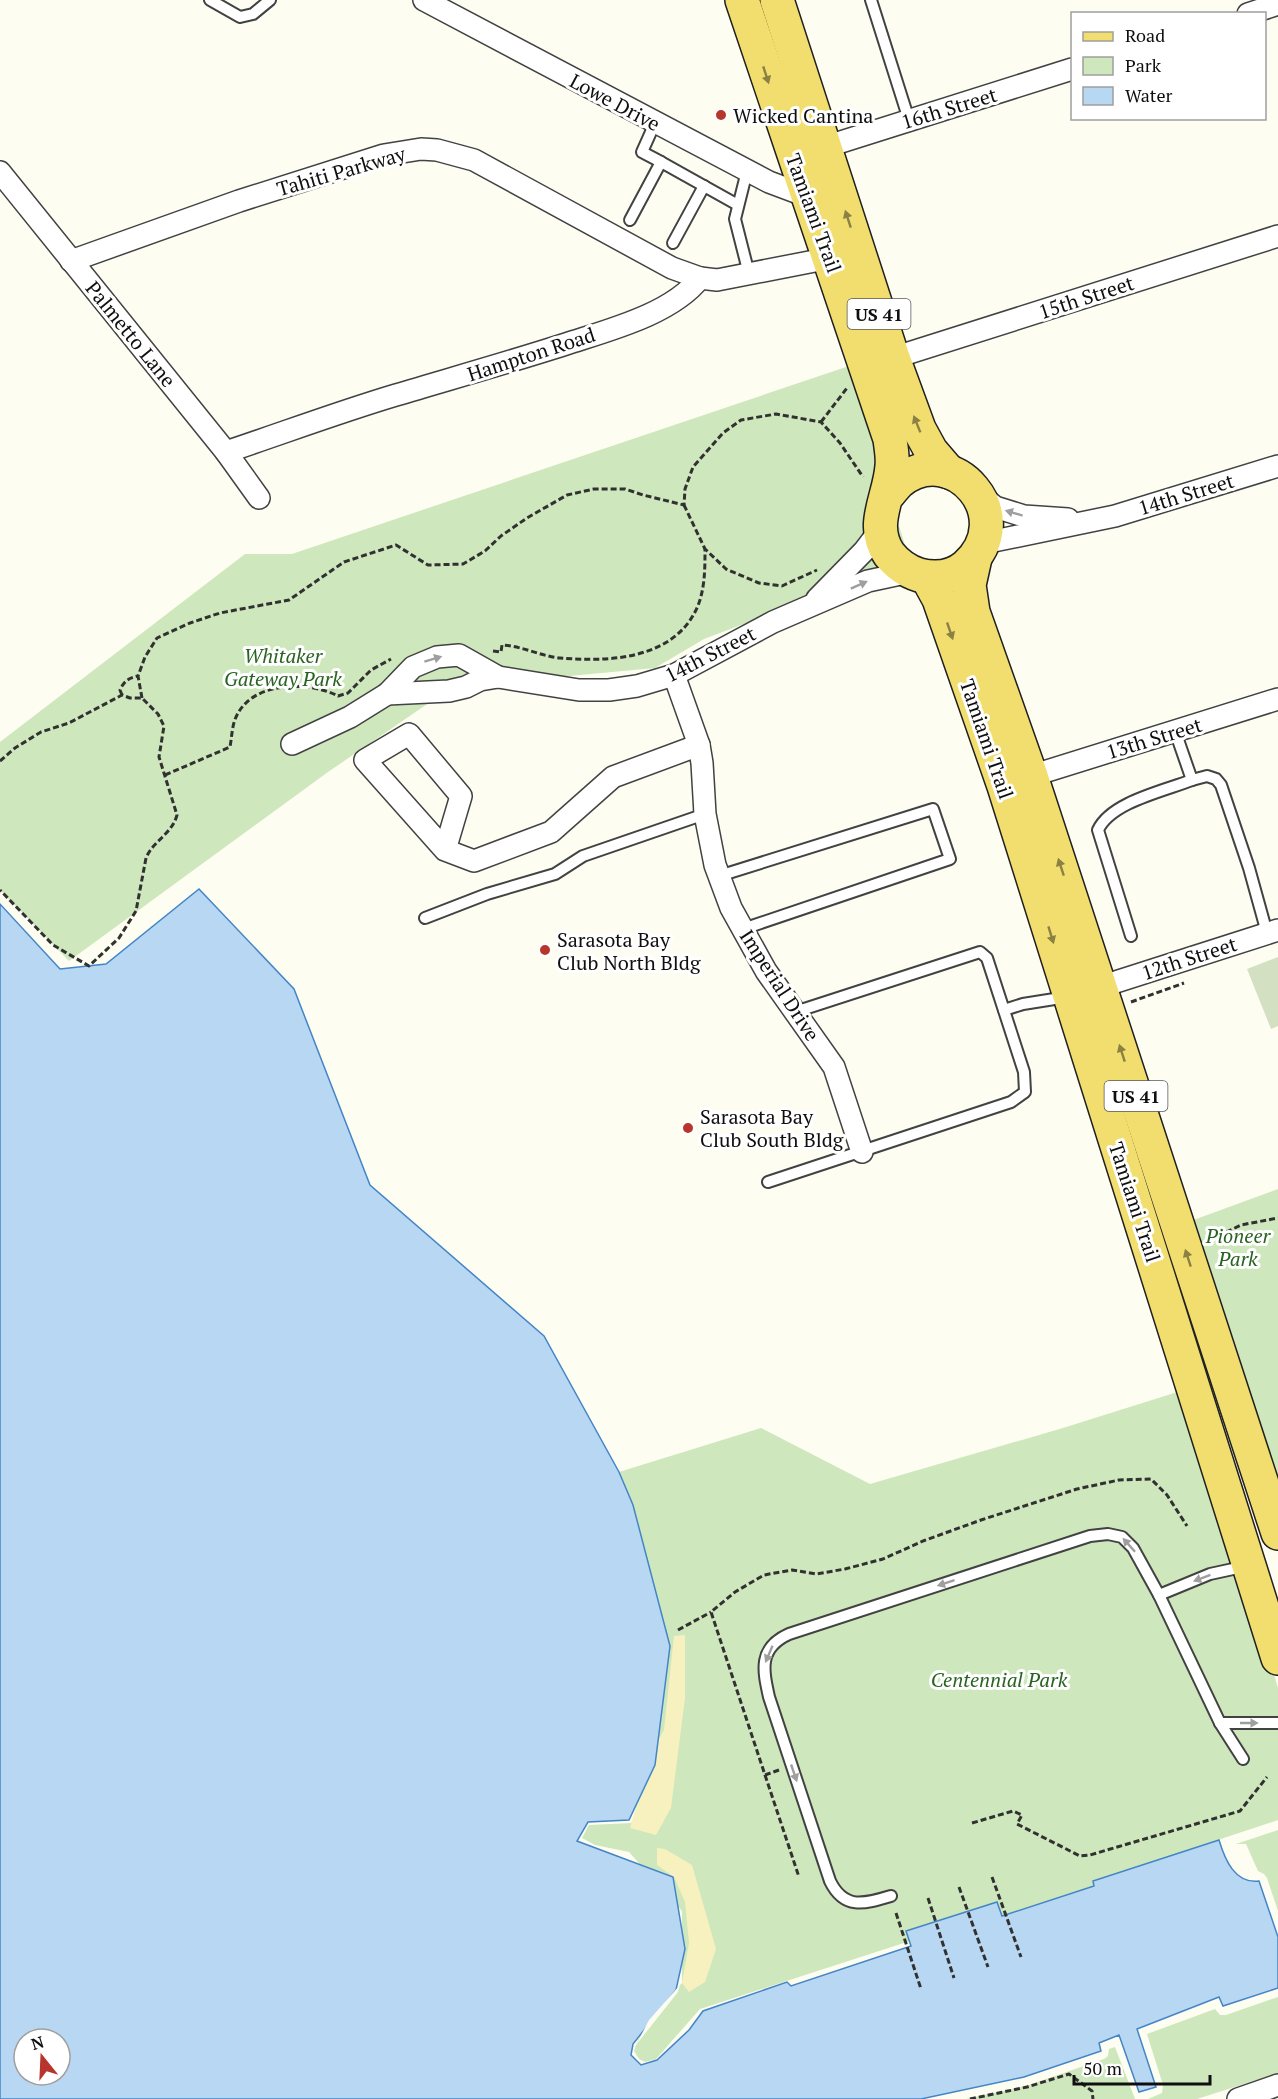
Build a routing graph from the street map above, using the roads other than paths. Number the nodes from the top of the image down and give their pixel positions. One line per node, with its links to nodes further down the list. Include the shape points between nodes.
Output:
1 (210, 0): 2 (lane, via 240,17 253,14)
2 (270, 0)
3 (424, 0): 13 (street, Lowe Drive)
4 (742, 0): 19 (main road, Tamiami Trail / US 41, one-way to 19)
5 (760, 0): 11 (main road, via 771,31)
6 (777, 0): 11 (main road, Tamiami Trail / US 41)
7 (871, 0): 12 (lane)
8 (1278, 4): 9 (street)
9 (1254, 12)
10 (1071, 69): 12 (street, 16th Street)
11 (815, 116): 14 (main road, Tamiami Trail / US 41)
12 (909, 120): 14 (street, 16th Street)
13 (655, 123): 15 (lane, via 642,152); 16 (street, Lowe Drive)
14 (825, 147): 28 (main road, Tamiami Trail / US 41, one-way to 14)
15 (661, 162): 17 (lane); 21 (lane)
16 (747, 171): 19 (street, Lowe Drive); 20 (lane)
17 (704, 186): 20 (lane); 23 (lane)
18 (4, 187): 25 (street, Palmetto Lane)
19 (809, 197): 24 (main road, Tamiami Trail / US 41)
20 (738, 205): 26 (lane, via 735,219)
21 (630, 220)
22 (1278, 236): 28 (street, 15th Street)
23 (674, 243)
24 (830, 258): 26 (street); 28 (main road, via 847,264 855,274 877,344); 32 (main road, Tamiami Trail / US 41, via 890,439 892,465)
25 (71, 261): 27 (street, Tahiti Parkway, via 384,154 421,149 474,160 672,268); 29 (street, Palmetto Lane)
26 (749, 274): 27 (street, via 717,280)
27 (700, 278): 29 (street, Hampton Road, via 690,291 660,308 594,335)
28 (894, 358): 31 (main road, Tamiami Trail / US 41, one-way to 28, via 919,429)
29 (226, 452): 34 (street, Palmetto Lane)
30 (1278, 466): 35 (street, 14th Street)
31 (949, 472): 32 (main road, via 915,473 899,482); 33 (main road, Tamiami Trail / US 41)
32 (875, 486): 36 (main road, Tamiami Trail / US 41)
33 (978, 492): 35 (street, 14th Street, one-way to 33, via 1024,516 995,507); 37 (main road, Tamiami Trail / US 41, via 987,526)
34 (259, 498)
35 (1093, 520): 37 (street, 14th Street)
36 (879, 530): 38 (main road, Tamiami Trail / US 41, via 895,562); 39 (street, 14th Street, via 864,551)
37 (979, 550): 38 (main road, via 962,570 945,576); 47 (main road, Tamiami Trail / US 41, via 969,585 973,612)
38 (918, 575): 39 (street, 14th Street, one-way to 38, via 868,581); 56 (main road, Tamiami Trail / US 41, one-way to 56, via 939,599 1000,775)
39 (810, 606): 40 (street, 14th Street)
40 (674, 675): 41 (street, 14th Street, via 638,686 594,691); 46 (street, Imperial Drive)
41 (498, 677): 42 (street, 14th Street, via 449,691); 42 (street, 14th Street, one-way to 41, via 413,667 437,657 466,658)
42 (387, 694): 45 (street, 14th Street, via 338,725)
43 (1278, 699): 44 (street, 13th Street)
44 (1175, 731): 47 (street, 13th Street); 48 (lane)
45 (292, 744)
46 (699, 745): 49 (street, Imperial Drive); 50 (street, via 613,777 551,832 474,861)
47 (1031, 776): 56 (main road, Tamiami Trail / US 41, one-way to 47)
48 (1192, 780): 54 (lane, via 1207,776 1221,785); 55 (lane, via 1123,806 1108,815 1098,830)
49 (705, 814): 51 (street, Imperial Drive); 52 (lane, via 583,856 555,874)
50 (445, 850): 50 (street, via 365,759 409,734 461,796)
51 (719, 876): 53 (street, Imperial Drive); 53 (lane, via 933,809 950,859)
52 (425, 918)
53 (743, 929): 58 (street, Imperial Drive)
54 (1273, 932): 56 (street, 12th Street)
55 (1131, 936)
56 (1085, 992): 57 (lane); 61 (main road, Tamiami Trail / US 41); 62 (main road, Tamiami Trail / US 41, one-way to 56)
57 (1004, 1010): 58 (lane, via 987,958 980,952); 59 (lane, via 1024,1072 1025,1092 1011,1102)
58 (795, 1012): 59 (street, Imperial Drive, via 834,1067)
59 (862, 1152): 60 (lane)
60 (768, 1182)
61 (1154, 1260): 62 (main road, via 1186,1307 1250,1508 1253,1514); 63 (main road, Tamiami Trail / US 41)
62 (1276, 1519)
63 (1247, 1566): 64 (lane, one-way to 64, via 1210,1574); 65 (main road, via 1269,1582); 66 (main road, Tamiami Trail / US 41)
64 (1159, 1595): 67 (lane); 70 (lane, one-way to 70, via 1134,1548 1122,1537 1090,1536 781,1638 769,1649 764,1669 769,1697 835,1893 859,1903)
65 (1278, 1597)
66 (1278, 1658)
67 (1220, 1723): 68 (lane, one-way to 68); 69 (lane)
68 (1278, 1723)
69 (1243, 1759)
70 (891, 1896)
71 (1278, 2085): 72 (street)
72 (1238, 2099)

